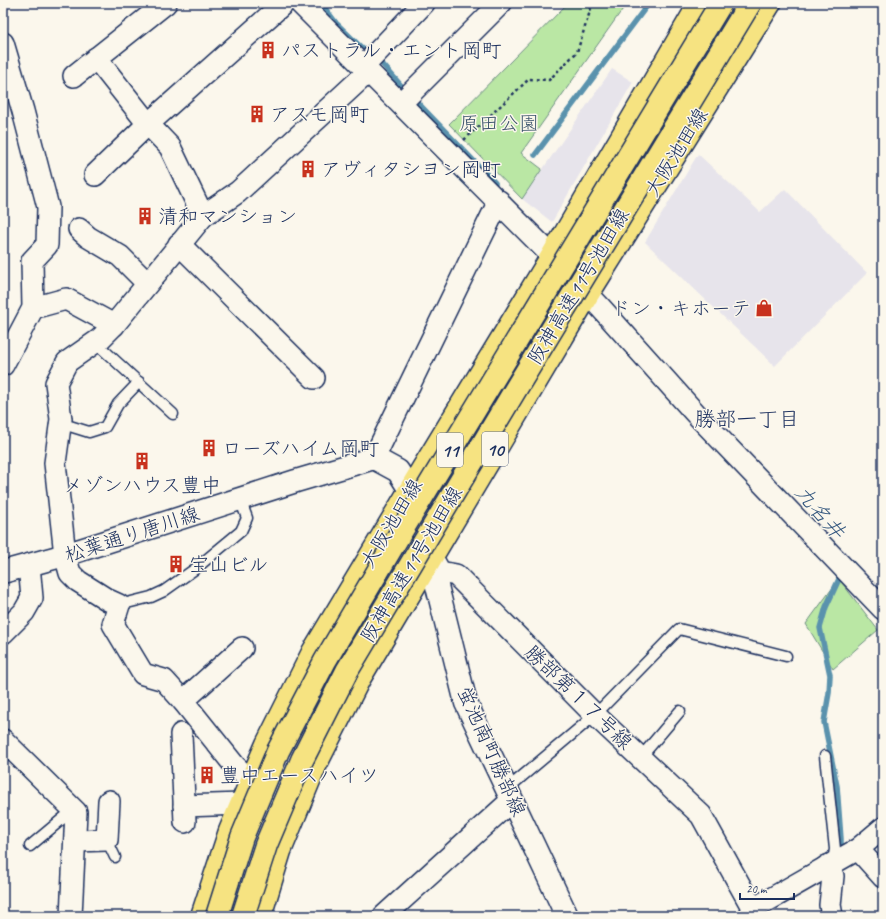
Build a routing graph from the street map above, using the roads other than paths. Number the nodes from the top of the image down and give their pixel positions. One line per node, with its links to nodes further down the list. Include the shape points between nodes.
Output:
1 (166, 3): 11 (street)
2 (284, 3): 15 (street)
3 (300, 3): 12 (street)
4 (424, 3): 12 (street)
5 (501, 3): 14 (street)
6 (700, 3): 21 (main road, 大阪池田線)
7 (721, 3): 63 (main road, 阪神高速11号池田線 / 11, bridge, via 325,660 278,751 242,837)
8 (750, 3): 64 (main road, 阪神高速11号池田線 / 11, bridge, via 347,671 302,760 266,845)
9 (770, 3): 23 (main road, 大阪池田線 / 10)
10 (3, 43): 24 (street, via 24,111 48,207 47,245 32,260)
11 (96, 58): 13 (street); 15 (street)
12 (366, 69): 14 (street); 18 (street, via 238,192)
13 (74, 76)
14 (401, 103): 17 (street)
15 (148, 124): 16 (street); 18 (street, via 170,147)
16 (95, 175)
17 (499, 201): 21 (street); 32 (street)
18 (203, 216): 20 (street)
19 (79, 229): 22 (street, via 120,256)
20 (179, 244): 22 (street); 28 (street, via 280,355)
21 (552, 256): 23 (street); 33 (main road, 大阪池田線)
22 (147, 283): 25 (street)
23 (588, 294): 36 (main road, 大阪池田線 / 10); 39 (street, via 696,414)
24 (33, 308): 25 (street, via 66,299); 27 (street)
25 (114, 325): 26 (street)
26 (95, 342): 29 (lane); 31 (street, via 68,362 56,383)
27 (3, 365)
28 (314, 378)
29 (139, 382): 30 (lane); 31 (lane, via 118,404 105,426 89,432)
30 (173, 414)
31 (60, 423): 35 (street, via 55,463)
32 (374, 458): 33 (street, via 398,471); 34 (street, 松葉通り唐川線)
33 (410, 490): 36 (street, 勝部第１７号線); 50 (main road, 大阪池田線, via 314,652)
34 (240, 499): 35 (street, 松葉通り唐川線); 38 (lane, via 247,518 241,531 164,591)
35 (65, 555): 37 (street, 松葉通り唐川線); 38 (street, via 70,573 78,582)
36 (431, 556): 45 (street, 勝部第１７号線, via 440,572 456,575); 51 (street, 蛍池南町勝部線, via 466,703); 65 (main road, 大阪池田線 / 10, via 359,679 315,766 280,851)
37 (11, 568): 40 (street, via 32,598 24,612)
38 (119, 605): 43 (street, via 114,624 143,674 164,680)
39 (883, 609)
40 (3, 633)
41 (242, 648): 43 (street)
42 (786, 656): 45 (lane, via 679,629)
43 (183, 701): 50 (street, via 235,766)
44 (680, 711): 49 (lane)
45 (595, 715): 49 (street, 勝部第１７号線); 51 (lane)
46 (181, 734): 53 (street, via 185,814)
47 (3, 740): 54 (street)
48 (825, 756): 58 (lane, via 835,848)
49 (641, 757): 60 (street, 勝部第１７号線, via 701,815)
50 (251, 781): 53 (main road, 大阪池田線)
51 (510, 795): 66 (street); 67 (street, 蛍池南町勝部線)
52 (109, 801): 56 (street, via 111,849)
53 (241, 804): 62 (main road, 大阪池田線)
54 (73, 810): 56 (street, via 76,812); 57 (lane)
55 (883, 828): 58 (street)
56 (75, 841): 61 (street)
57 (30, 846)
58 (840, 859): 59 (street); 60 (street); 68 (street, via 833,876 830,906)
59 (883, 877)
60 (751, 913)
61 (71, 916)
62 (202, 916)
63 (217, 916)
64 (243, 916)
65 (260, 916)
66 (384, 916)
67 (567, 916)
68 (832, 916)

